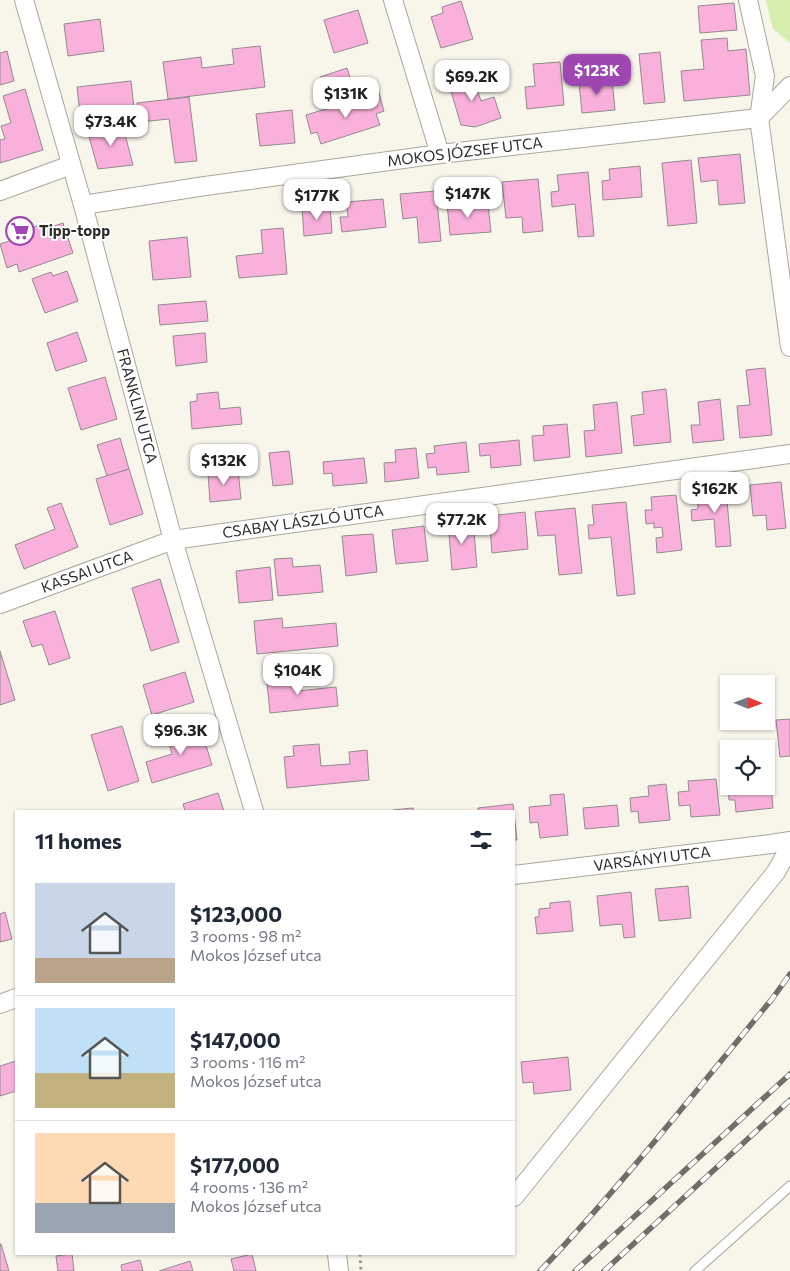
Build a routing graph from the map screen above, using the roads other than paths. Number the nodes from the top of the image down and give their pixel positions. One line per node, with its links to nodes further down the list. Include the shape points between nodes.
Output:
1 (24, 0): 7 (street, FRANKLIN UTCA)
2 (392, 0): 6 (street)
3 (748, 0): 5 (street, via 765,76)
4 (790, 86): 5 (street)
5 (759, 118): 6 (street, MOKOS JÓZSEF UTCA); 10 (street)
6 (440, 154): 9 (street, MOKOS JÓZSEF UTCA)
7 (71, 164): 8 (street); 9 (street, FRANKLIN UTCA)
8 (0, 191)
9 (83, 205): 12 (street, FRANKLIN UTCA)
10 (790, 347)
11 (790, 454): 12 (street, CSABAY LÁSZLÓ UTCA)
12 (174, 540): 13 (street, KASSAI UTCA); 14 (street, FRANKLIN UTCA)
13 (0, 604)
14 (254, 810)
15 (790, 841): 17 (street, VARSÁNYI UTCA)
16 (790, 848): 21 (street, via 776,872)
17 (515, 875)
18 (15, 998): 19 (street)
19 (0, 1004)
20 (790, 1186): 24 (lane)
21 (515, 1197)
22 (338, 1255): 23 (street)
23 (339, 1271)
24 (695, 1271)

